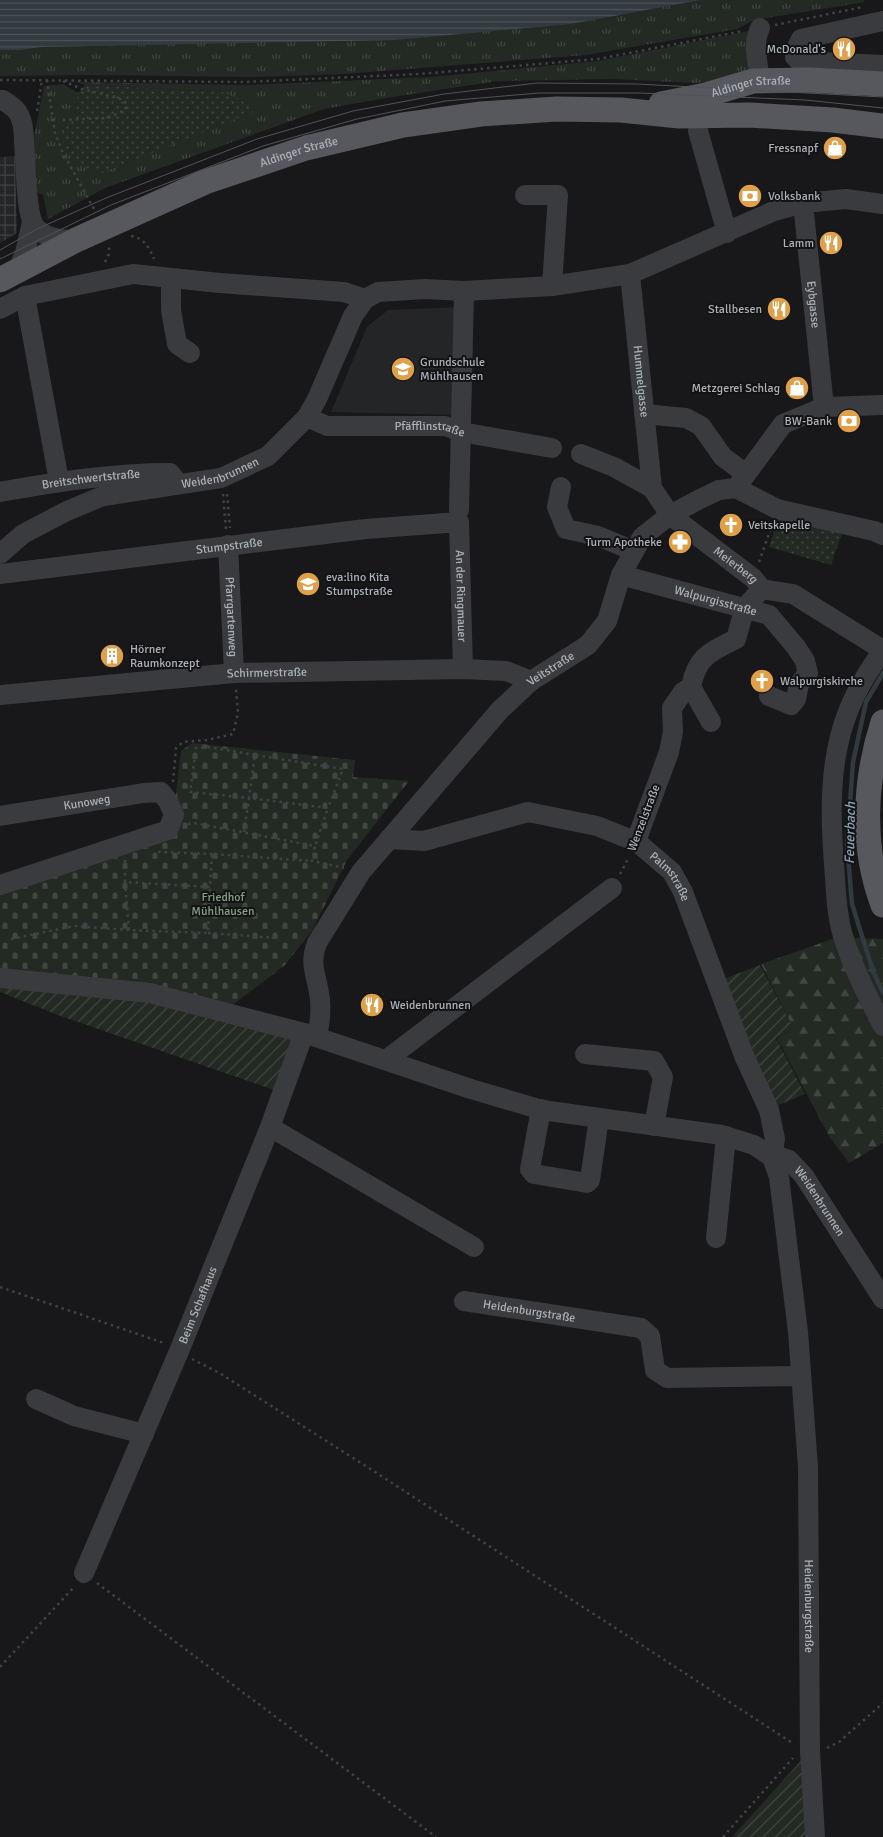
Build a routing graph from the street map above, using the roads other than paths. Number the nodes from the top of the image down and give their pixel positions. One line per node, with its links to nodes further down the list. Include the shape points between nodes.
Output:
1 (883, 21): 3 (street, via 801,39 795,57 799,61)
2 (760, 28): 4 (street, via 755,51)
3 (883, 65)
4 (760, 80): 5 (main road, Aldinger Straße); 7 (main road, Aldinger Straße, via 684,100)
5 (883, 84)
6 (0, 100): 13 (street, via 16,110 23,126 27,200)
7 (621, 110): 8 (main road, Aldinger Straße, via 679,116 834,120); 15 (main road, Aldinger Straße, via 557,109 480,114 403,125 306,148 205,182)
8 (883, 126)
9 (698, 132): 14 (street)
10 (525, 195): 19 (street, via 558,195)
11 (803, 203): 12 (street, via 846,198); 14 (street); 26 (street, Eybgasse)
12 (883, 204)
13 (32, 222): 15 (street, via 46,235 60,240); 17 (street, via 25,253)
14 (727, 233): 16 (street)
15 (76, 240): 17 (main road, Aldinger Straße)
16 (630, 274): 19 (street); 27 (street, Hummelgasse)
17 (9, 275)
18 (165, 278): 21 (street, via 133,274); 22 (street, via 344,292); 24 (street, via 177,344)
19 (552, 286): 20 (street)
20 (464, 291): 22 (street, via 378,292); 29 (street, An der Ringmauer)
21 (25, 296): 23 (street); 32 (street)
22 (365, 299): 28 (street, Weidenbrunnen, via 353,316)
23 (0, 309)
24 (190, 353)
25 (883, 405): 26 (street)
26 (824, 407): 33 (street, via 783,424)
27 (644, 414): 33 (street, via 686,418 701,426); 36 (street, Hummelgasse)
28 (307, 418): 29 (street, Pfäfflinstraße, via 327,426 445,426); 34 (street, Weidenbrunnen, via 268,456 223,477)
29 (461, 432): 30 (street, Pfäfflinstraße); 39 (street, An der Ringmauer)
30 (552, 448)
31 (580, 454): 36 (street, via 614,467)
32 (59, 481): 34 (street, Breitschwertstraße, via 132,473 170,473); 37 (street, Breitschwertstraße)
33 (741, 481): 38 (street, Veitstraße); 40 (street, via 777,509)
34 (179, 484): 43 (street, Weidenbrunnen, via 103,496 23,534)
35 (561, 487): 42 (street, via 557,507 566,529 598,536)
36 (652, 488): 38 (street)
37 (0, 492)
38 (670, 515): 42 (street, Veitstraße, via 642,537); 46 (street, Meierberg)
39 (459, 516): 41 (street, Stumpstraße); 49 (street, An der Ringmauer)
40 (883, 534)
41 (230, 545): 44 (street, Stumpstraße); 50 (street, Pfarrgartenweg)
42 (634, 552): 45 (street, Veitstraße)
43 (0, 554)
44 (0, 574)
45 (621, 575): 47 (street, Walpurgisstraße); 51 (street, Veitstraße, via 607,621 588,645)
46 (758, 584): 47 (street, Wenzelstraße); 48 (street, Meierberg, via 793,594)
47 (745, 607): 52 (street, Wenzelstraße, via 736,639 700,660); 54 (street, Walpurgisstraße, via 769,615 805,661 808,673 799,684 796,699 791,705)
48 (883, 650): 64 (street, via 849,709 837,751 831,793 837,906 843,934 857,975)
49 (463, 669): 50 (street, Schirmerstraße); 51 (street, Schirmerstraße, via 506,671)
50 (234, 673): 53 (street, Schirmerstraße)
51 (531, 681): 58 (street, Veitstraße, via 500,710)
52 (691, 687): 55 (street); 59 (street, Wenzelstraße, via 683,692 672,708 670,752)
53 (0, 695)
54 (769, 696)
55 (710, 722)
56 (883, 722): 62 (main road, via 875,747 867,820 872,861)
57 (0, 816): 60 (street, Kunoweg, via 144,793 165,797 174,815 168,830)
58 (390, 839): 59 (street, Palmstraße, via 424,841 528,812 597,826); 65 (street, Veitstraße, via 361,872 312,955 321,1016)
59 (637, 842): 73 (street, Palmstraße, via 672,872 683,892 745,1058 769,1110 775,1139)
60 (0, 885)
61 (612, 888): 67 (street)
62 (883, 905)
63 (0, 978): 65 (street, Weidenbrunnen, via 150,993)
64 (883, 1026)
65 (310, 1035): 67 (street, Weidenbrunnen); 71 (street, Beim Schafhaus)
66 (585, 1054): 70 (street, via 654,1061 663,1077)
67 (386, 1060): 68 (street, Weidenbrunnen)
68 (541, 1109): 69 (street, Weidenbrunnen); 69 (street, via 530,1169 534,1174 578,1181 590,1180)
69 (599, 1118): 70 (street, Weidenbrunnen)
70 (654, 1126): 72 (street, Weidenbrunnen)
71 (270, 1127): 75 (street); 80 (street, Beim Schafhaus)
72 (726, 1136): 73 (street, Weidenbrunnen, via 754,1144); 74 (street)
73 (772, 1157): 76 (street, Weidenbrunnen, via 789,1160 804,1176); 78 (street, Heidenburgstraße, via 779,1177)
74 (716, 1238)
75 (474, 1247)
76 (883, 1299)
77 (464, 1301): 78 (street, Heidenburgstraße, via 641,1328 650,1336 655,1370 667,1378)
78 (801, 1376): 82 (street, Heidenburgstraße, via 808,1467 806,1750)
79 (36, 1399): 80 (street, via 74,1416)
80 (144, 1434): 81 (street, Beim Schafhaus)
81 (84, 1573)
82 (815, 1837)

